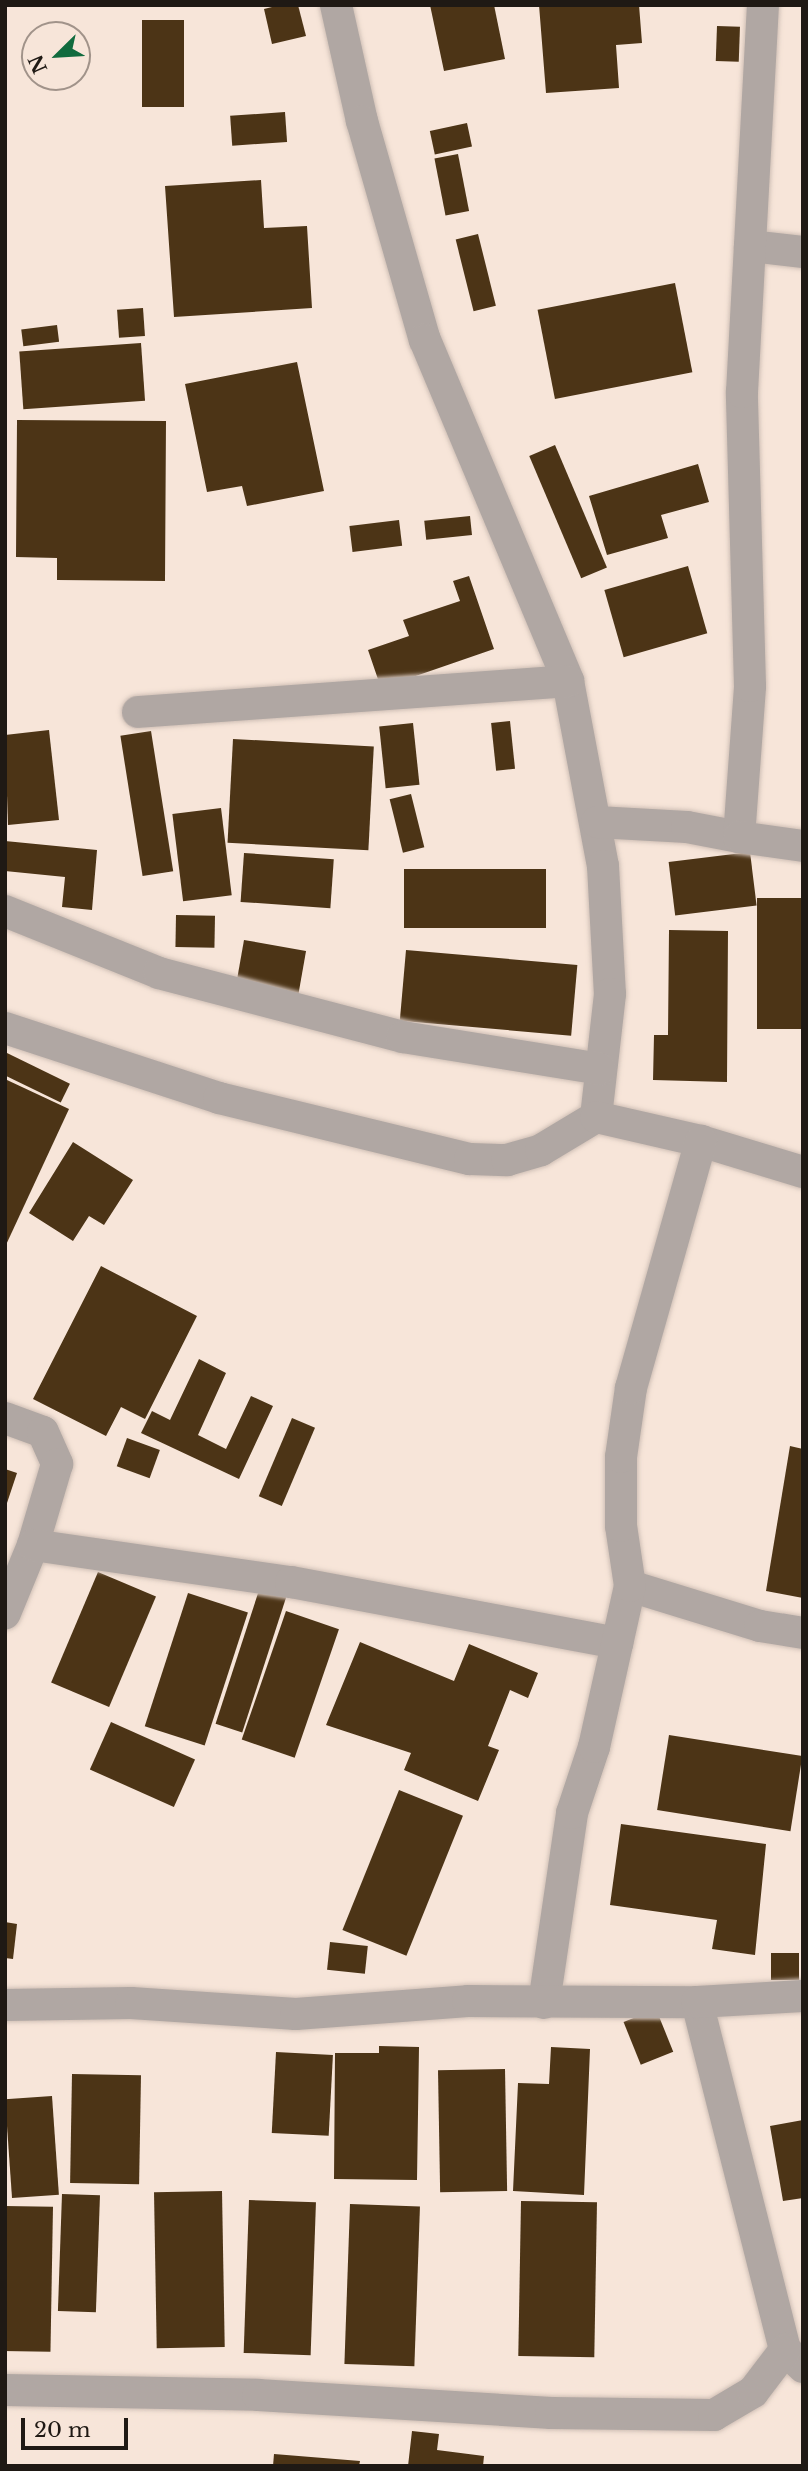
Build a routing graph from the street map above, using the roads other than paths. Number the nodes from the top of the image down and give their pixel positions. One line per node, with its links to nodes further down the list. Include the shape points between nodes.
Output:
1 (336, 5): 5 (street, via 362,121 425,340)
2 (762, 5): 3 (street)
3 (750, 246): 4 (street); 8 (street, via 742,461 750,686)
4 (803, 252)
5 (568, 681): 6 (street); 7 (street)
6 (138, 712)
7 (597, 822): 8 (street, via 687,827); 12 (street, via 610,994)
8 (738, 837): 9 (street)
9 (803, 846)
10 (5, 911): 12 (street, via 159,973 403,1037)
11 (5, 1028): 13 (street, via 219,1098 470,1159 508,1160 541,1150)
12 (600, 1069): 13 (street)
13 (596, 1117): 14 (street)
14 (701, 1141): 15 (street); 18 (street, via 631,1388 621,1457 621,1526)
15 (803, 1172)
16 (5, 1418): 17 (street, via 43,1432 57,1464)
17 (33, 1545): 19 (street); 21 (street, via 291,1582)
18 (629, 1586): 20 (street, via 760,1626); 21 (street)
19 (5, 1613)
20 (803, 1633)
21 (617, 1643): 24 (street, via 594,1747 572,1813)
22 (803, 1996): 23 (street)
23 (697, 2002): 24 (street); 26 (street)
24 (544, 2003): 25 (street, via 468,2001 296,2014 131,2003)
25 (5, 2005)
26 (773, 2307): 27 (street); 28 (street)
27 (803, 2320)
28 (794, 2358): 29 (street, via 753,2392 714,2415 551,2413 258,2395)
29 (5, 2390)

